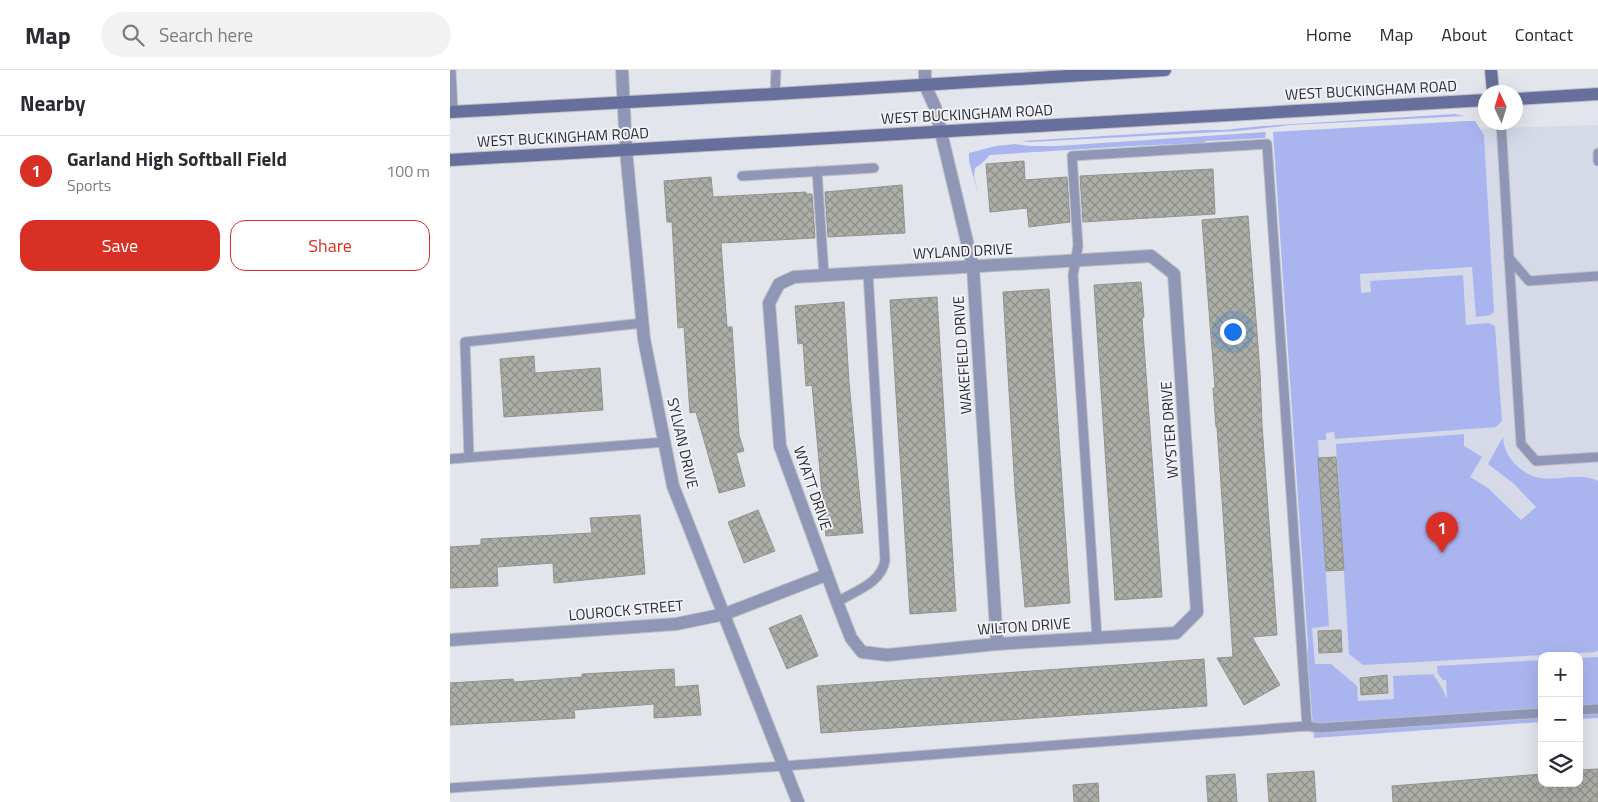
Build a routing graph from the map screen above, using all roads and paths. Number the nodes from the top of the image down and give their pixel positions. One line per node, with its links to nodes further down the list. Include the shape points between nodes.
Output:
1 (451, 70): 14 (lane)
2 (622, 70): 13 (street, SYLVAN DRIVE)
3 (776, 70): 9 (lane)
4 (925, 70): 7 (street, WAKEFIELD DRIVE)
5 (1165, 70): 7 (main road, WEST BUCKINGHAM ROAD)
6 (1491, 70): 8 (main road)
7 (925, 84): 9 (main road, WEST BUCKINGHAM ROAD); 16 (street, WAKEFIELD DRIVE)
8 (1492, 85)
9 (775, 94): 13 (main road, WEST BUCKINGHAM ROAD)
10 (1598, 94): 11 (main road)
11 (1523, 98)
12 (1478, 100): 16 (main road, WEST BUCKINGHAM ROAD)
13 (624, 101): 14 (main road, WEST BUCKINGHAM ROAD); 17 (street, SYLVAN DRIVE)
14 (452, 112)
15 (1501, 130): 25 (lane)
16 (941, 132): 17 (main road, WEST BUCKINGHAM ROAD); 27 (street, WAKEFIELD DRIVE)
17 (626, 150): 19 (main road, WEST BUCKINGHAM ROAD); 32 (street, SYLVAN DRIVE)
18 (1598, 153): 20 (lane)
19 (450, 160)
20 (1598, 161)
21 (874, 168): 22 (lane)
22 (817, 171): 23 (lane); 29 (lane)
23 (742, 176)
24 (1151, 256): 26 (street, WYLAND DRIVE); 39 (street, WYSTER DRIVE, via 1174,274)
25 (1509, 258): 30 (lane, via 1529,281); 35 (lane, via 1521,444 1536,461)
26 (1076, 261): 27 (street, WYLAND DRIVE); 42 (lane, via 1073,275); 48 (lane, via 1078,246 1072,156 1267,144)
27 (973, 267): 28 (street, WYLAND DRIVE); 44 (street, WAKEFIELD DRIVE)
28 (868, 273): 29 (street, WYLAND DRIVE); 38 (lane, via 885,560 884,570 878,576)
29 (824, 276): 31 (street, WYLAND DRIVE, via 794,277)
30 (1598, 276)
31 (779, 284): 37 (street, WYATT DRIVE, via 769,303 780,446)
32 (643, 323): 33 (street, SYLVAN DRIVE); 34 (lane, via 465,342)
33 (665, 442): 34 (lane); 40 (street, SYLVAN DRIVE, via 673,486)
34 (469, 457): 36 (lane)
35 (1598, 457)
36 (450, 459)
37 (826, 575): 38 (street, WYATT DRIVE); 40 (street, LOUROCK STREET)
38 (837, 602): 41 (street, WYATT DRIVE)
39 (1197, 612): 42 (street, WILTON DRIVE, via 1176,633)
40 (725, 614): 43 (street, LOUROCK STREET, via 676,624); 49 (street, SYLVAN DRIVE)
41 (851, 638): 44 (street, WILTON DRIVE, via 862,652 887,655)
42 (1097, 638): 44 (street, WILTON DRIVE)
43 (450, 640)
44 (997, 644)
45 (1598, 709): 46 (lane)
46 (1583, 710)
47 (1538, 713): 48 (lane, via 1319,728)
48 (1307, 726): 49 (lane)
49 (784, 766): 50 (lane); 51 (street, SYLVAN DRIVE)
50 (450, 788)
51 (798, 802)

